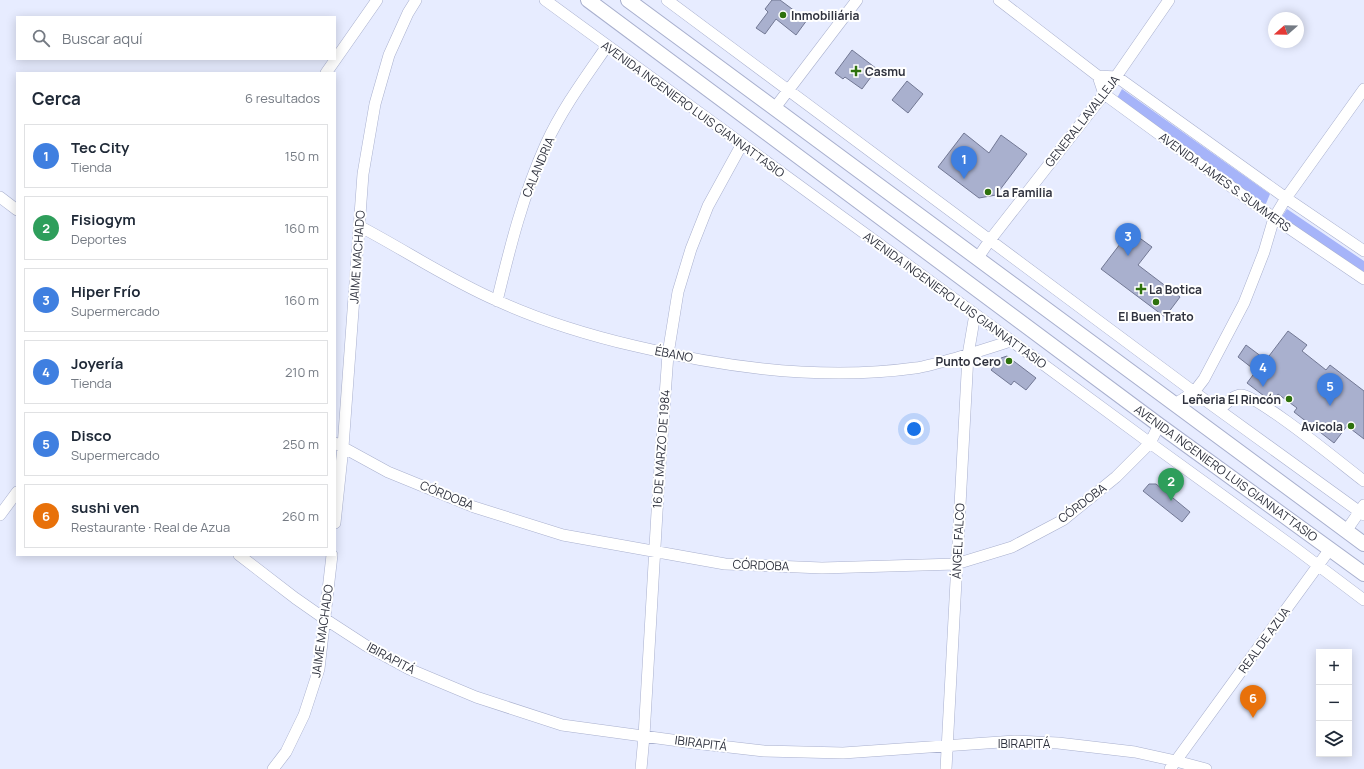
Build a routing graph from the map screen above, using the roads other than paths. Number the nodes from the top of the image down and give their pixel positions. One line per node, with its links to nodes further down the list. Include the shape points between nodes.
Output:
1 (377, 0): 11 (street)
2 (416, 0): 25 (street, JAIME MACHADO, via 389,55 375,104 363,174)
3 (545, 0): 10 (street, AVENIDA INGENIERO LUIS GIANNATTASIO)
4 (588, 0): 38 (main road, AVENIDA INGENIERO LUIS GIANNATTASIO)
5 (628, 0): 19 (main road, AVENIDA INGENIERO LUIS GIANNATTASIO)
6 (667, 0): 17 (street)
7 (857, 0): 17 (street)
8 (999, 0): 14 (street)
9 (1169, 0): 15 (street, GENERAL LAVALLEJA)
10 (607, 46): 20 (street, AVENIDA INGENIERO LUIS GIANNATTASIO); 30 (street, CALANDRIA, via 567,106 529,184)
11 (336, 59)
12 (335, 60): 13 (street)
13 (327, 72)
14 (1098, 76): 15 (street); 18 (street)
15 (1117, 77): 18 (street, GENERAL LAVALLEJA); 22 (street, AVENIDA JAMES S. SUMMERS)
16 (1364, 88): 22 (street)
17 (790, 90): 19 (street); 26 (street)
18 (1104, 94): 24 (street, AVENIDA JAMES S. SUMMERS); 26 (street, GENERAL LAVALLEJA)
19 (774, 109): 28 (main road, AVENIDA INGENIERO LUIS GIANNATTASIO)
20 (742, 144): 31 (street, AVENIDA INGENIERO LUIS GIANNATTASIO); 33 (street, 16 DE MARZO DE 1984, via 708,206 691,249 678,292)
21 (0, 197): 23 (street)
22 (1286, 198): 24 (street); 27 (street, AVENIDA JAMES S. SUMMERS)
23 (16, 209)
24 (1274, 218): 29 (street, AVENIDA JAMES S. SUMMERS); 35 (street, via 1244,303 1204,379)
25 (358, 226): 30 (street, ÉBANO, via 435,270); 40 (street, JAIME MACHADO)
26 (990, 240): 28 (street, GENERAL LAVALLEJA); 35 (street)
27 (1364, 251)
28 (977, 259): 36 (main road, AVENIDA INGENIERO LUIS GIANNATTASIO)
29 (1364, 279)
30 (497, 301): 33 (street, ÉBANO, via 589,335)
31 (975, 314): 32 (street, AVENIDA INGENIERO LUIS GIANNATTASIO); 34 (street, ÁNGEL FALCO)
32 (1011, 341): 34 (street, ÉBANO); 39 (street, AVENIDA INGENIERO LUIS GIANNATTASIO)
33 (668, 354): 34 (street, ÉBANO, via 750,368 829,373 917,368); 49 (street, 16 DE MARZO DE 1984)
34 (968, 355): 52 (street, ÁNGEL FALCO)
35 (1194, 392): 36 (street); 37 (street)
36 (1175, 404): 46 (main road, AVENIDA INGENIERO LUIS GIANNATTASIO)
37 (1219, 410): 41 (street, via 1235,396 1248,396 1276,414); 44 (street)
38 (1159, 425): 39 (street, CÓRDOBA); 48 (main road, AVENIDA INGENIERO LUIS GIANNATTASIO)
39 (1150, 443): 52 (street, CÓRDOBA, via 1116,477 1063,520 1012,547); 53 (street, AVENIDA INGENIERO LUIS GIANNATTASIO)
40 (339, 445): 43 (street, JAIME MACHADO); 49 (street, CÓRDOBA, via 388,472 474,506 563,535)
41 (1364, 481)
42 (16, 493): 45 (street)
43 (336, 504)
44 (1362, 511): 46 (street)
45 (0, 515)
46 (1346, 531): 47 (main road, AVENIDA INGENIERO LUIS GIANNATTASIO)
47 (1364, 544)
48 (1330, 549): 53 (street, REAL DE AZUA); 54 (main road, AVENIDA INGENIERO LUIS GIANNATTASIO)
49 (654, 552): 52 (street, CÓRDOBA, via 725,564 822,568); 57 (street, 16 DE MARZO DE 1984)
50 (240, 556): 56 (street, IBIRAPITÁ)
51 (332, 556): 56 (street, JAIME MACHADO)
52 (956, 564): 58 (street, ÁNGEL FALCO)
53 (1318, 566): 55 (street, AVENIDA INGENIERO LUIS GIANNATTASIO); 59 (street, REAL DE AZUA)
54 (1364, 574)
55 (1364, 600)
56 (325, 619): 57 (street, IBIRAPITÁ, via 409,669 476,697 562,725); 60 (street, JAIME MACHADO, via 319,669 304,715 286,752)
57 (644, 736): 58 (street, IBIRAPITÁ, via 772,751 843,753); 61 (street, 16 DE MARZO DE 1984)
58 (947, 746): 59 (street, IBIRAPITÁ, via 1015,741 1058,743 1135,752); 62 (street, ÁNGEL FALCO)
59 (1173, 765): 63 (street, IBIRAPITÁ)
60 (273, 769)
61 (641, 769)
62 (946, 769)
63 (1206, 769)

